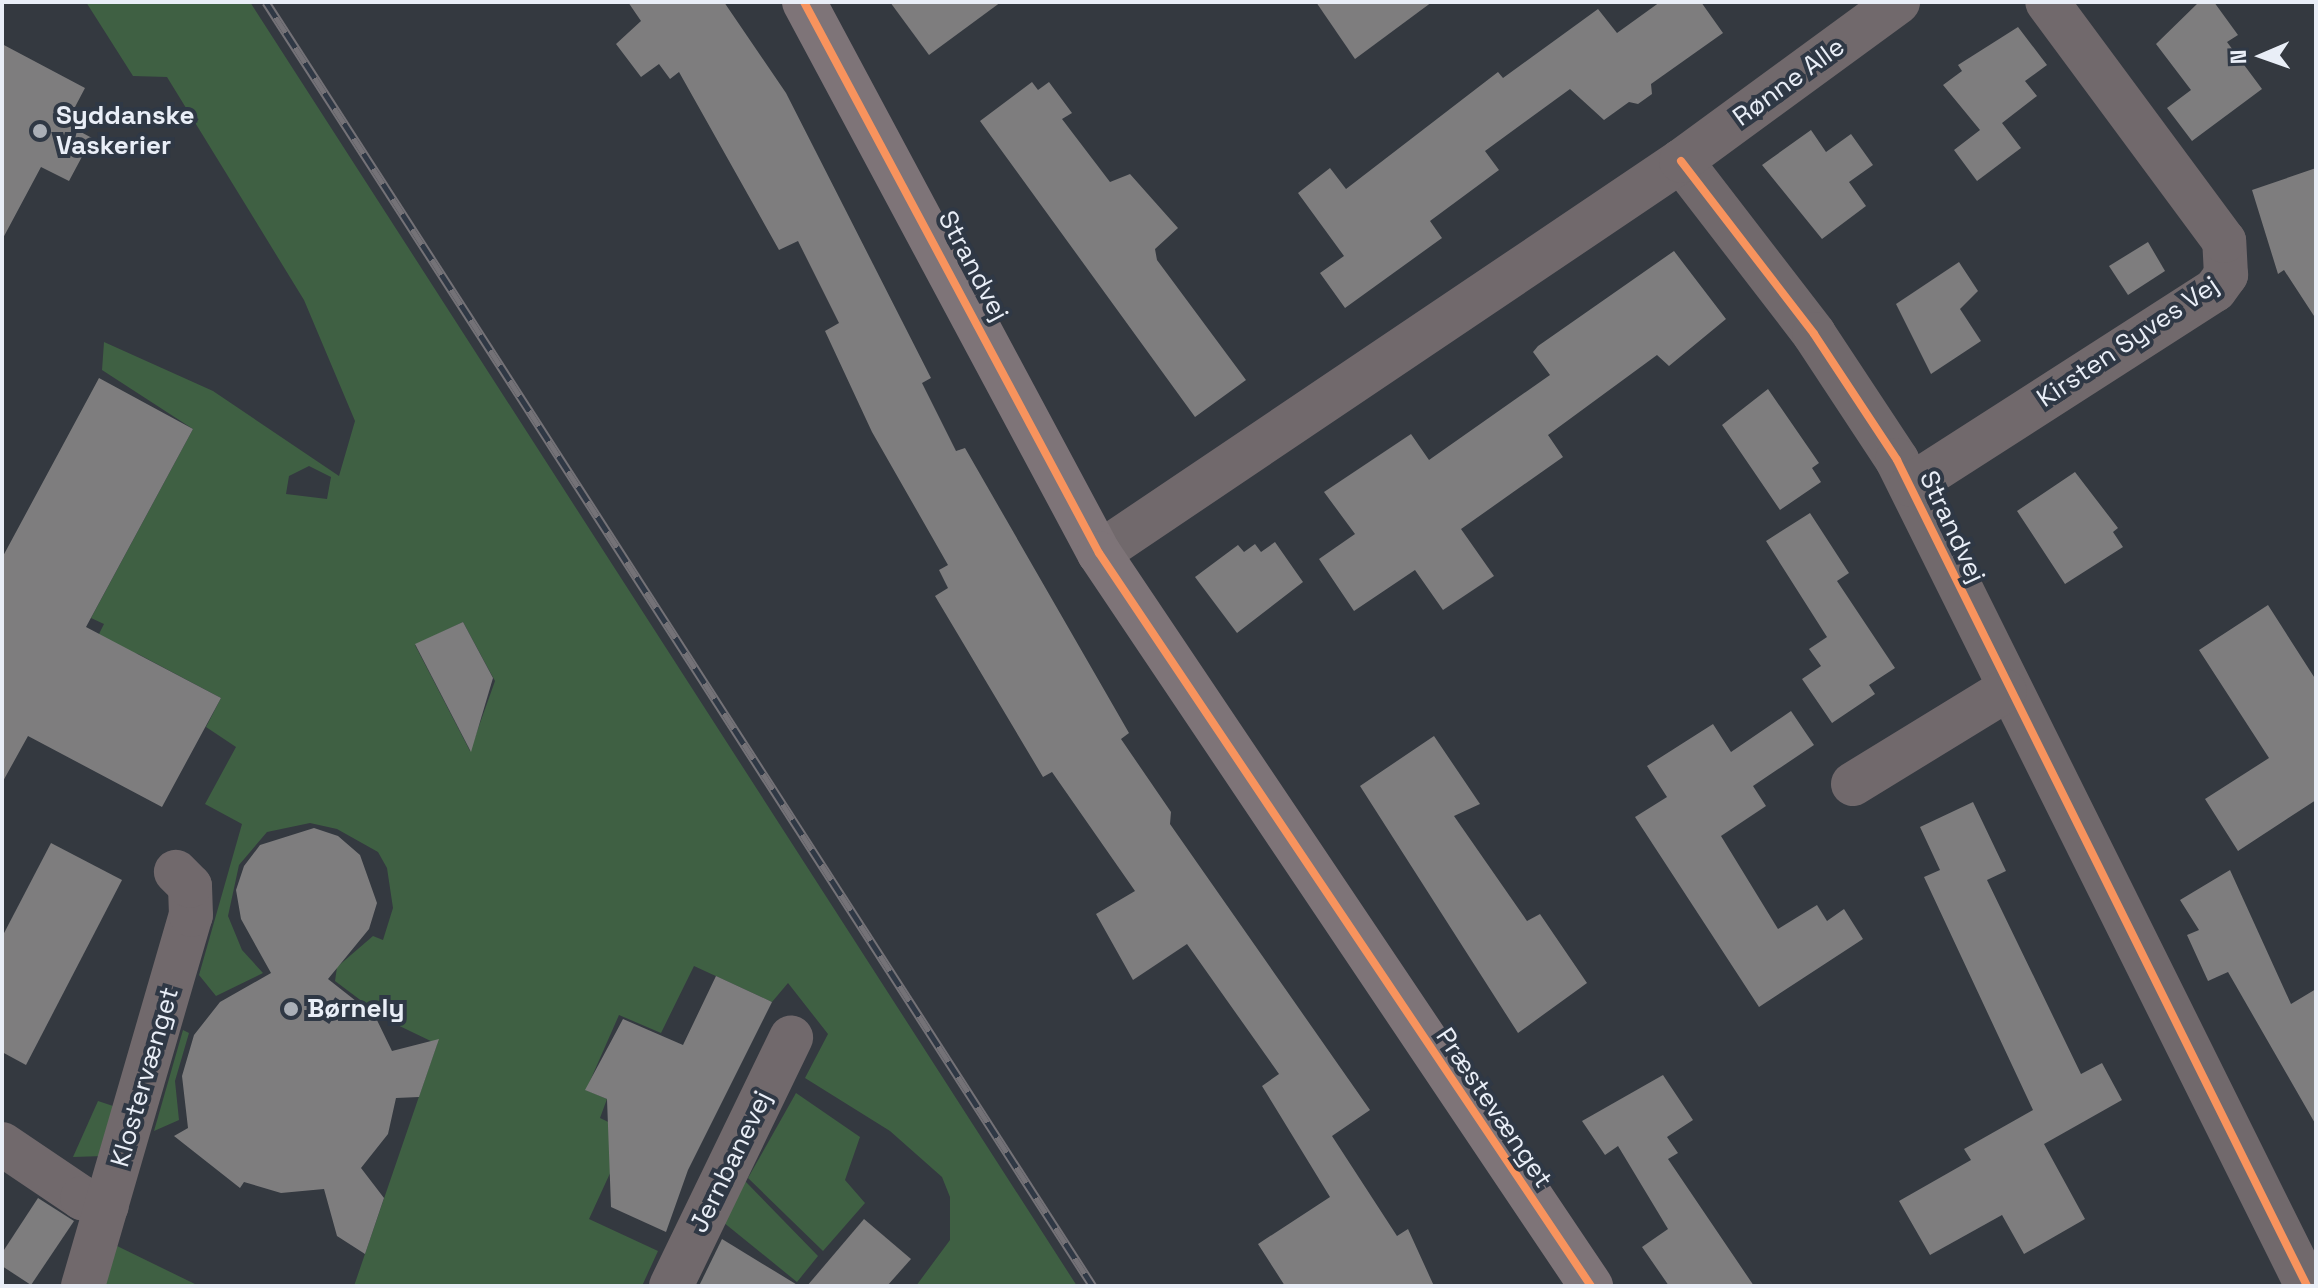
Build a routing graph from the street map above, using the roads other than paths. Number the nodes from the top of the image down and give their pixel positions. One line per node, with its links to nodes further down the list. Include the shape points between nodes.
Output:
1 (804, 2): 6 (street, Strandvej)
2 (1898, 2): 4 (street, Rønne Alle)
3 (2047, 2): 5 (street, Kirsten Syves Vej, via 2224,241 2226,275 2215,290)
4 (1681, 161): 5 (street, Strandvej, via 1814,334); 6 (street)
5 (1911, 485): 7 (street, Strandvej)
6 (1099, 553): 15 (street, Præstevænget)
7 (2005, 691): 8 (street); 16 (street, Strandvej)
8 (1853, 784)
9 (176, 872): 12 (street, Klostervænget, via 190,886 191,915)
10 (791, 1038): 14 (street, Jernbanevej)
11 (2, 1144): 12 (street, via 82,1198)
12 (107, 1206): 13 (street, Klostervænget)
13 (83, 1286)
14 (671, 1286)
15 (1591, 1286)
16 (2307, 1286)

